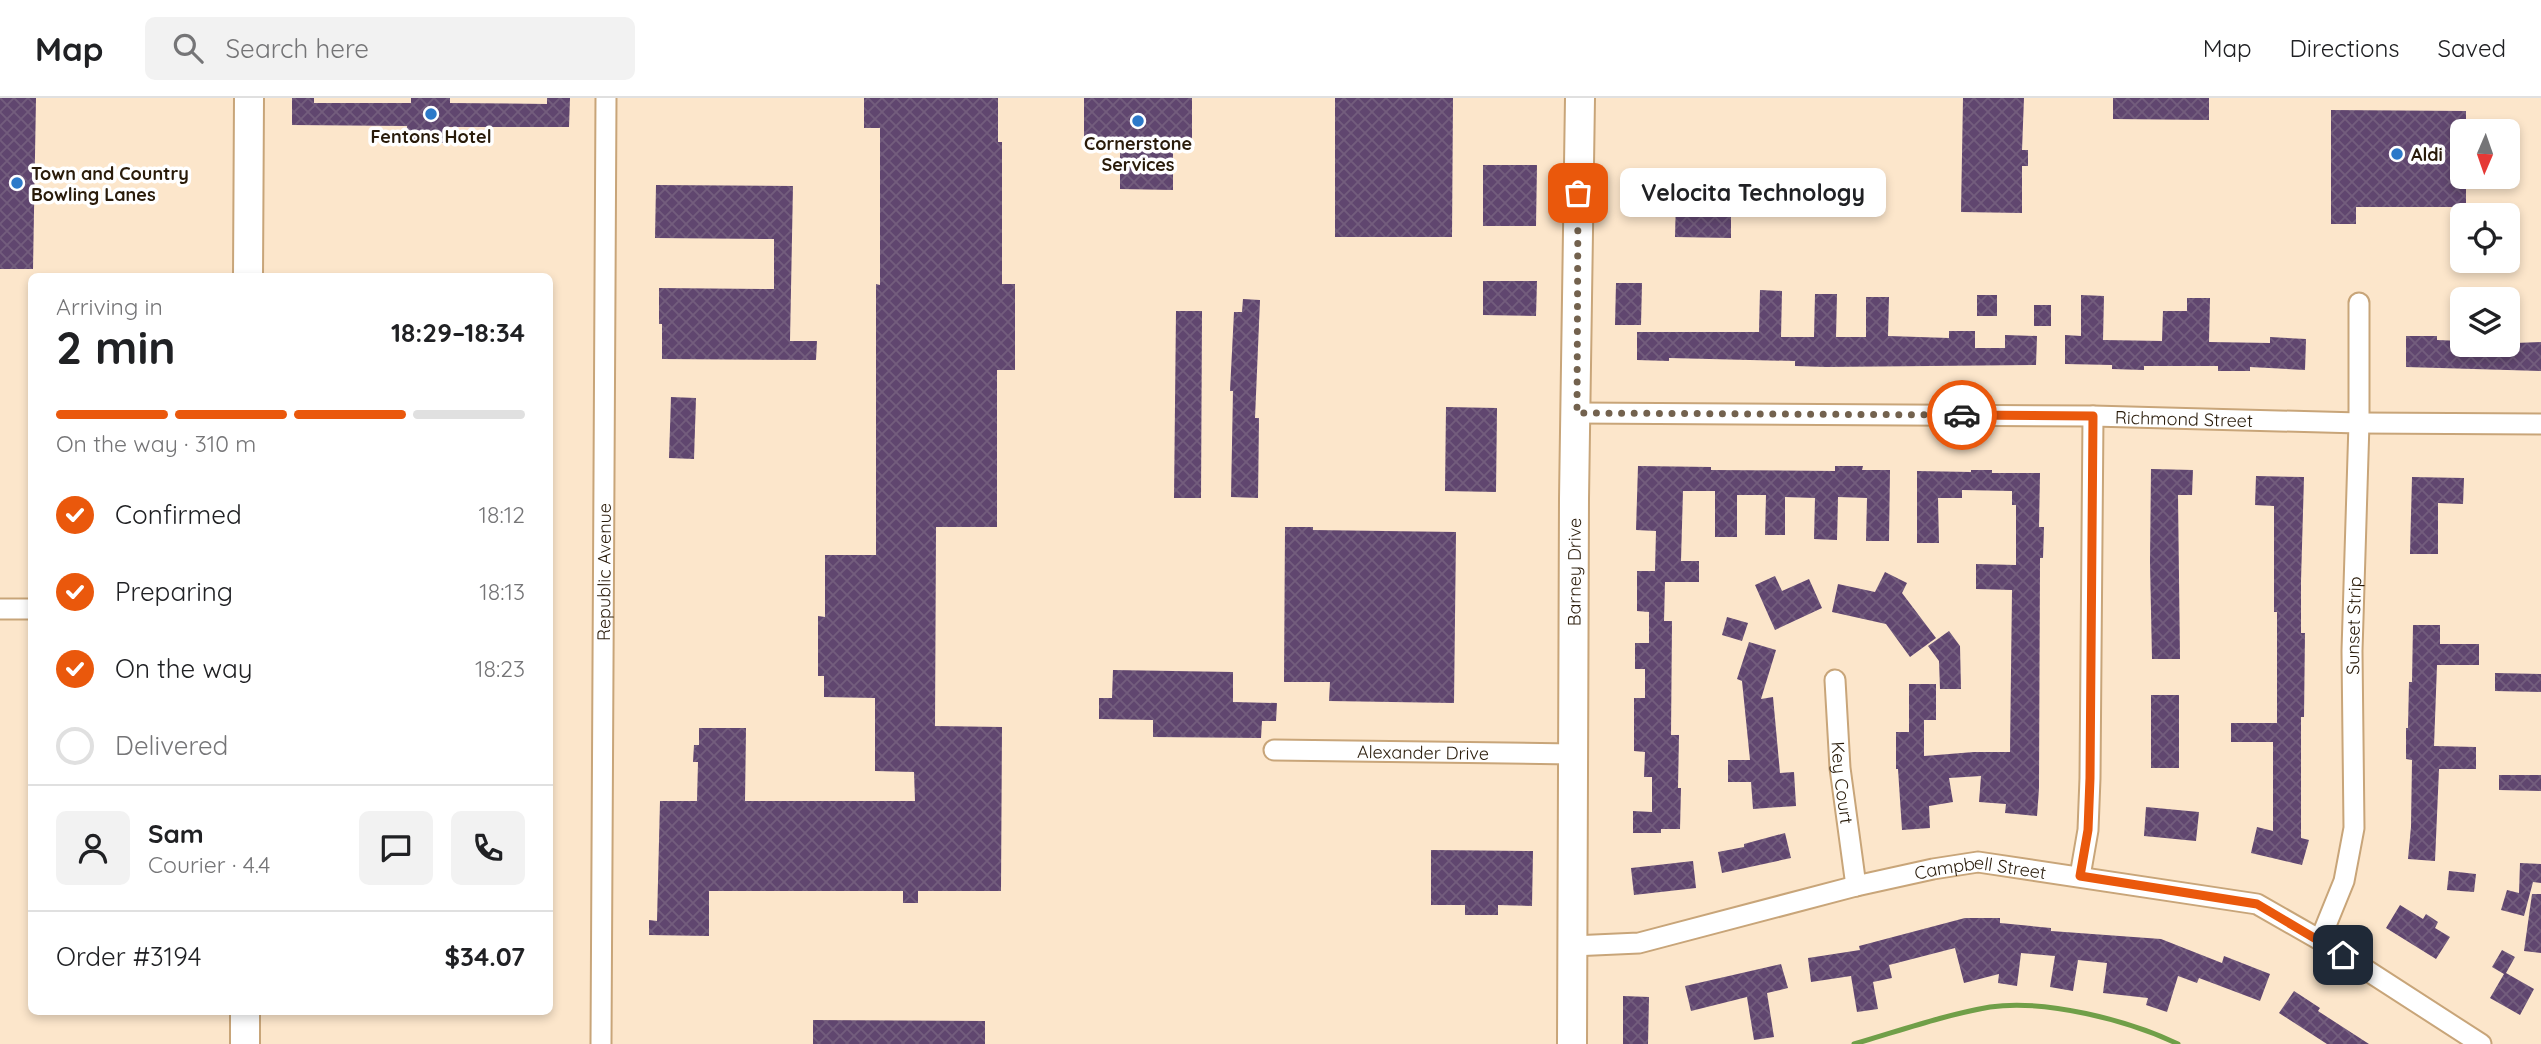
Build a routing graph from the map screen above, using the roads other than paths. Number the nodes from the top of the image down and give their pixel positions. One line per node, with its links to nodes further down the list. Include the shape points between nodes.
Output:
1 (248, 98): 4 (street)
2 (606, 98): 21 (street, Republic Avenue)
3 (1580, 98): 6 (street, Barney Drive)
4 (248, 273)
5 (2359, 303): 8 (street, Sunset Strip)
6 (1577, 413): 7 (street, Richmond Street); 14 (street, Barney Drive)
7 (2093, 416): 8 (street, Richmond Street); 15 (street, via 2090,791)
8 (2359, 423): 9 (street, Richmond Street); 17 (street, Sunset Strip, via 2352,651 2354,828 2344,881)
9 (2541, 424)
10 (0, 609): 11 (street)
11 (28, 609)
12 (1835, 680): 16 (street, Key Court, via 1840,768)
13 (1274, 750): 14 (street, Alexander Drive)
14 (1573, 754): 18 (street, Barney Drive)
15 (2080, 876): 16 (street, Campbell Street, via 1978,862); 17 (street, Campbell Street, via 2257,904)
16 (1856, 886): 18 (street, Campbell Street, via 1639,943)
17 (2320, 940): 23 (street, Campbell Street)
18 (1572, 946): 22 (street, Barney Drive)
19 (245, 1015): 20 (street)
20 (245, 1044)
21 (601, 1044)
22 (1572, 1044)
23 (2481, 1044)

